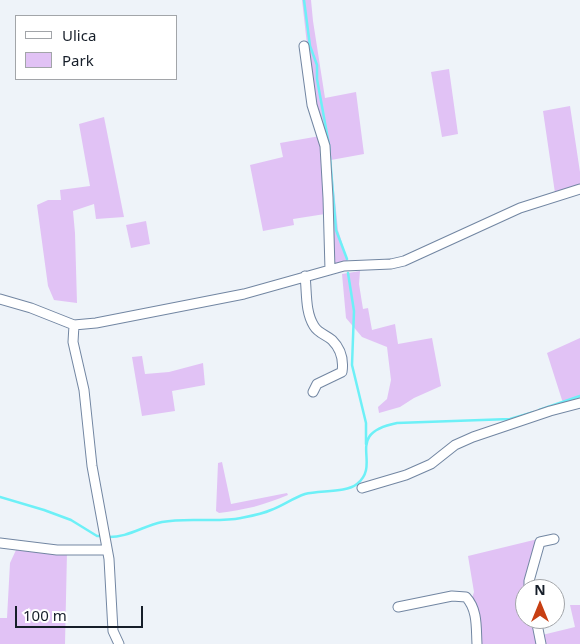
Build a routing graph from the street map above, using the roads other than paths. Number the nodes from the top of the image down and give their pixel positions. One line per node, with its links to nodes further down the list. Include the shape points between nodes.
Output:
1 (304, 46): 3 (street, via 312,105 325,146)
2 (580, 189): 3 (street, via 520,208 404,261)
3 (330, 270): 4 (street)
4 (306, 276): 6 (street, via 244,294); 7 (street, via 308,313 314,326 341,352 343,363 342,372 317,384)
5 (0, 299): 6 (street)
6 (74, 325): 12 (street, via 73,342 84,390 92,466)
7 (313, 392)
8 (580, 404): 9 (street, via 473,437 455,445 431,464)
9 (362, 488)
10 (554, 539): 13 (street, via 540,542)
11 (0, 542): 12 (street, via 57,550)
12 (106, 546): 16 (street, via 113,631)
13 (530, 579)
14 (398, 607): 17 (street, via 452,596 466,597 472,603 476,618)
15 (538, 629): 18 (street)
16 (119, 644)
17 (477, 644)
18 (541, 644)

